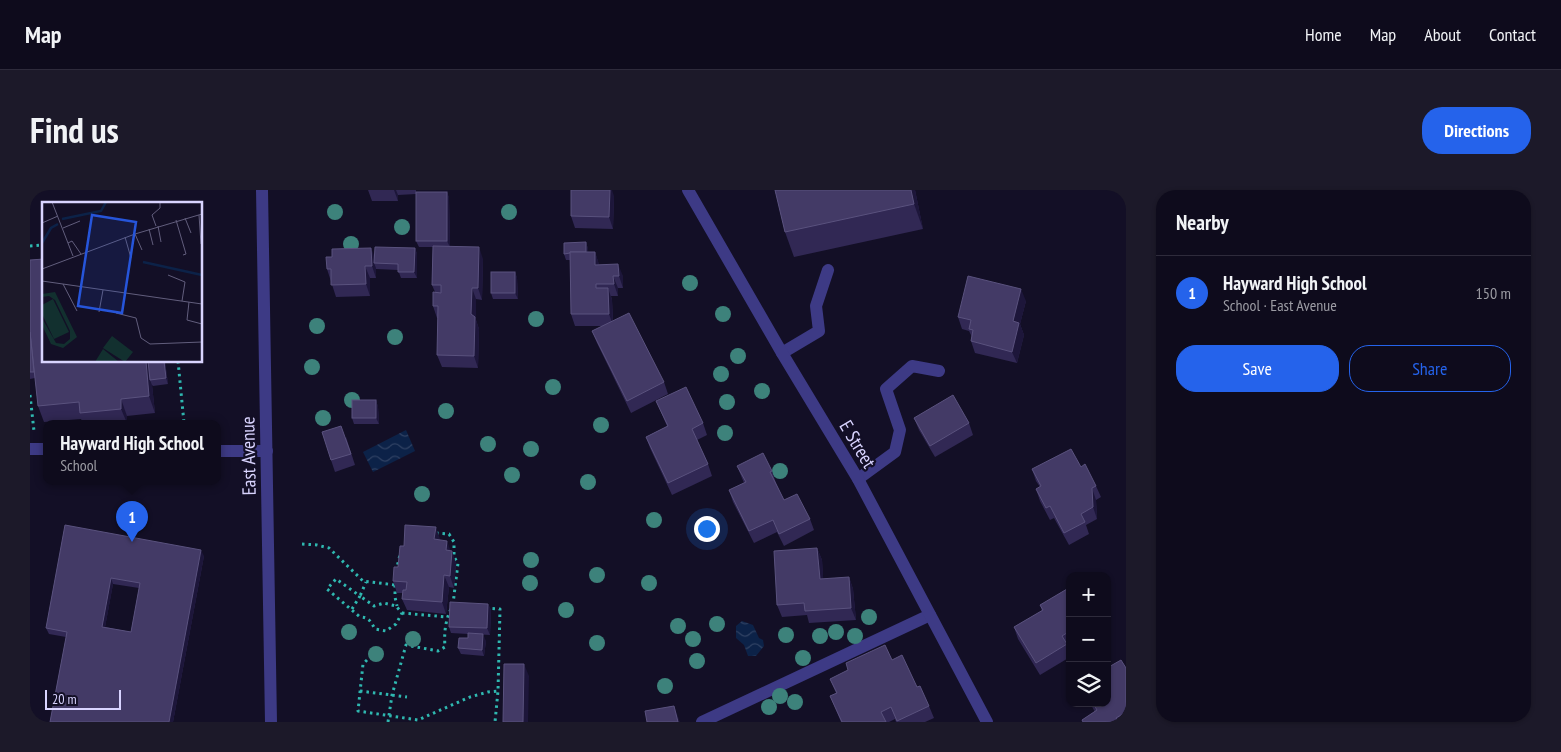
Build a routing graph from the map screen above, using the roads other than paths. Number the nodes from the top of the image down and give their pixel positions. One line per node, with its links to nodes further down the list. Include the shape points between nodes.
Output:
1 (262, 190): 7 (street, East Avenue)
2 (688, 190): 4 (street, E Street)
3 (828, 270): 4 (street, via 816,306 819,331)
4 (782, 353): 8 (street, E Street)
5 (938, 371): 8 (street, via 912,366 886,389 900,430 895,452)
6 (221, 451): 7 (street)
7 (266, 451): 10 (street, East Avenue)
8 (858, 479): 9 (street, E Street)
9 (930, 615): 11 (street); 12 (street, E Street)
10 (272, 722)
11 (702, 722)
12 (987, 722)

